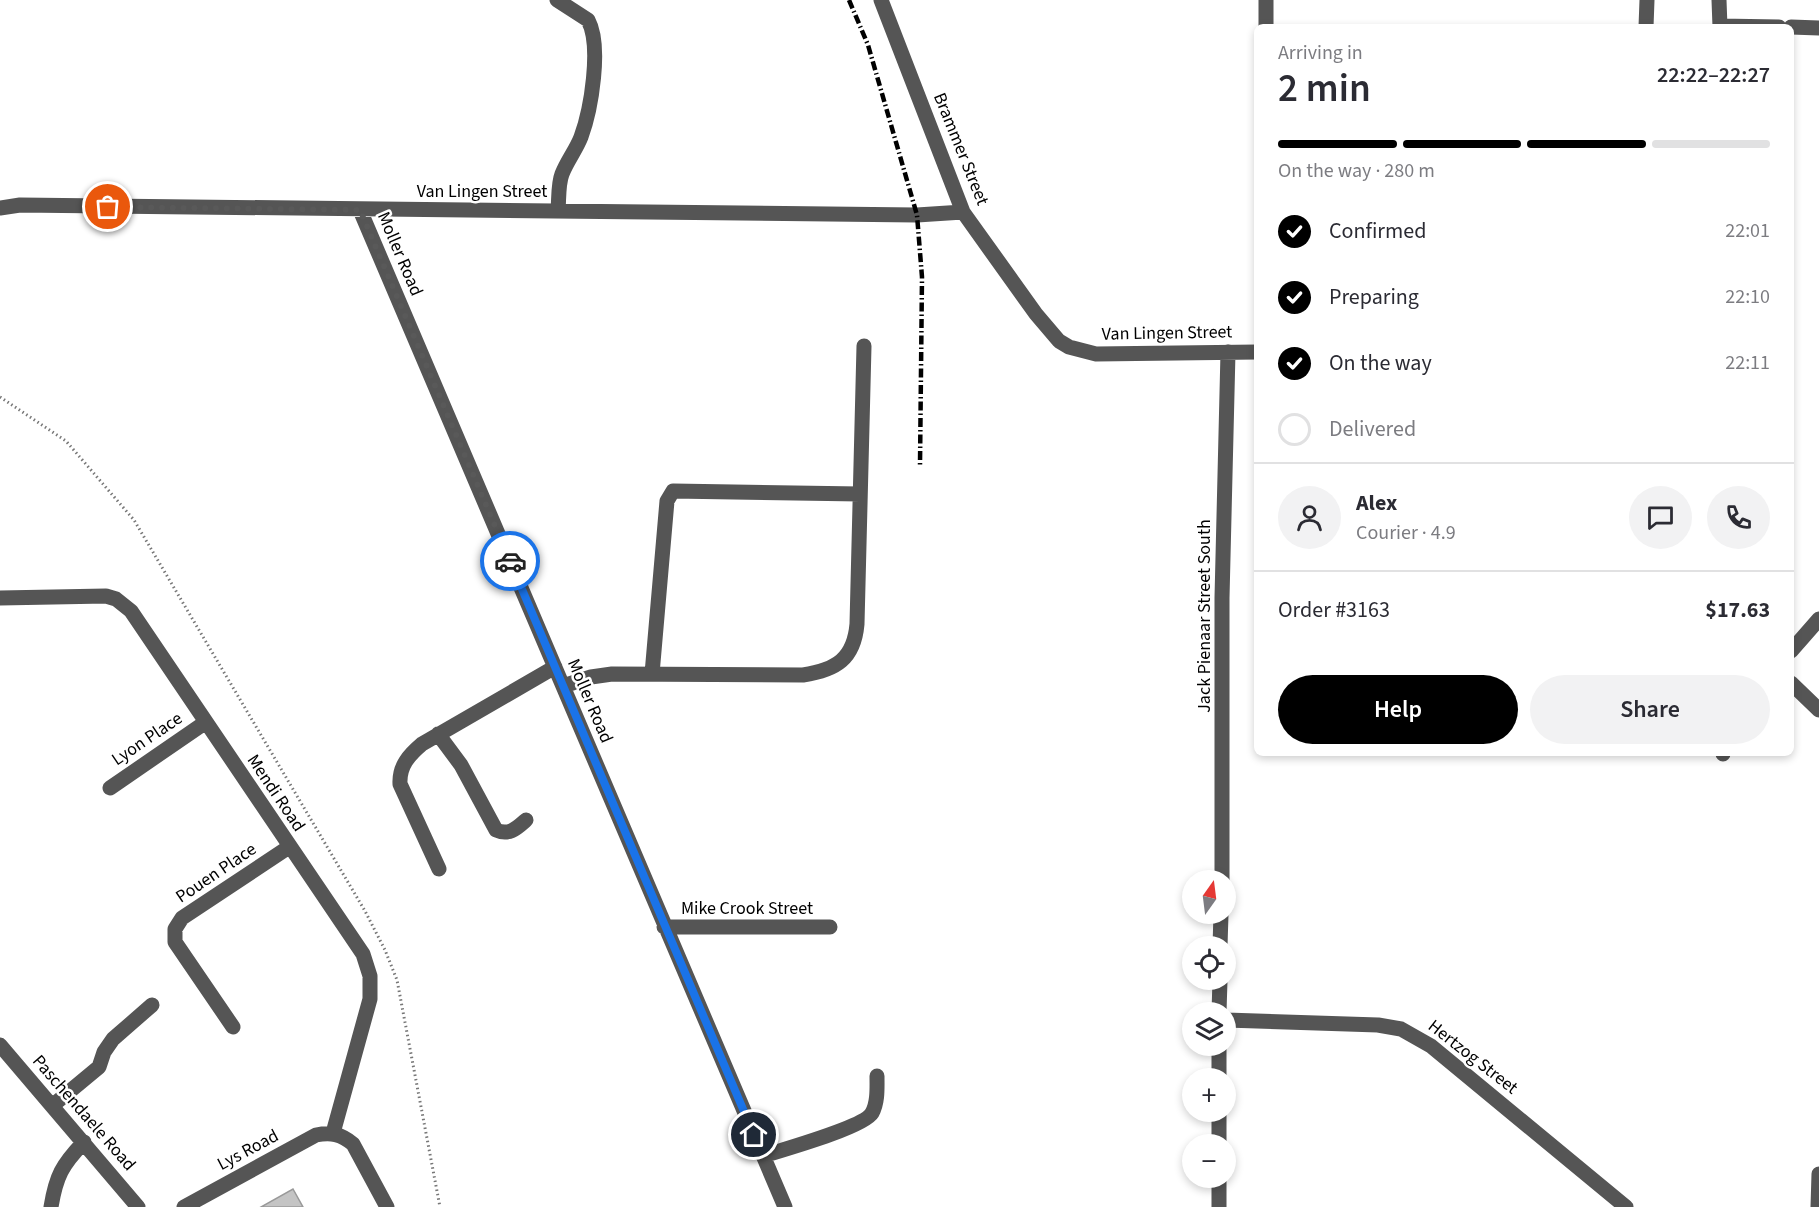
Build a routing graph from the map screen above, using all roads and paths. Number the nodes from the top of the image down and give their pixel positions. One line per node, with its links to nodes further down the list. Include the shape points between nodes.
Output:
1 (557, 0): 13 (street, via 588,20 594,39 586,121 561,175)
2 (880, 0): 14 (street, Brammer Street)
3 (1266, 0): 6 (street)
4 (1647, 0): 7 (street)
5 (1719, 0): 8 (street)
6 (1266, 24)
7 (1646, 24)
8 (1720, 24)
9 (1794, 27): 10 (street)
10 (1819, 28)
11 (0, 208): 12 (street, Van Lingen Street, via 20,205)
12 (360, 210): 13 (street, Van Lingen Street); 24 (street, Moller Road)
13 (558, 210): 14 (street, Van Lingen Street, via 917,215)
14 (963, 212): 15 (street, Brammer Street)
15 (1049, 330): 17 (street, Van Lingen Street, via 1069,347 1096,354)
16 (864, 346): 20 (street)
17 (1228, 352): 18 (street, Van Lingen Street); 35 (street, Jack Pienaar Street South, via 1222,598)
18 (1254, 352)
19 (0, 397): 53 (path, via 66,441 134,520 365,910 397,980)
20 (860, 494): 25 (street, via 856,639 841,662 802,675); 25 (street, via 673,491 667,501)
21 (0, 598): 29 (street, Mendi Road, via 86,595 116,599 138,619)
22 (1819, 619): 23 (street)
23 (1794, 648)
24 (555, 667): 26 (street, Moller Road); 30 (street)
25 (652, 674): 26 (street, via 600,675)
26 (563, 686): 36 (street, Moller Road)
27 (1794, 686): 28 (street)
28 (1814, 704)
29 (206, 722): 31 (street, Lyon Place); 33 (street, Mendi Road)
30 (438, 734): 32 (street, via 461,765 496,830 509,832); 34 (street, via 406,761 400,784)
31 (110, 788)
32 (526, 820)
33 (289, 847): 40 (street, Pouen Place, via 182,918 175,929 175,942); 44 (street, Mendi Road, via 363,954 370,976 370,999)
34 (439, 869)
35 (1222, 870)
36 (664, 927): 37 (street, Mike Crook Street); 46 (street, Moller Road)
37 (830, 927)
38 (152, 1005): 43 (street, via 113,1039 99,1067)
39 (1236, 1020): 56 (street, Hertzog Street, via 1378,1025 1413,1034)
40 (233, 1027)
41 (0, 1045): 43 (street, Paschendaele Road)
42 (877, 1076): 46 (street, via 871,1115 856,1125)
43 (52, 1106): 45 (street, Paschendaele Road)
44 (333, 1133): 51 (street, Lys Road, via 316,1135); 52 (street, via 353,1144)
45 (84, 1142): 49 (street, via 65,1161); 50 (street, Paschendaele Road)
46 (763, 1156): 54 (street, Moller Road)
47 (1819, 1174): 57 (street)
48 (1219, 1188): 55 (street)
49 (51, 1207)
50 (138, 1207)
51 (184, 1207)
52 (387, 1207)
53 (440, 1207)
54 (785, 1207)
55 (1219, 1207)
56 (1626, 1207)
57 (1818, 1207)

